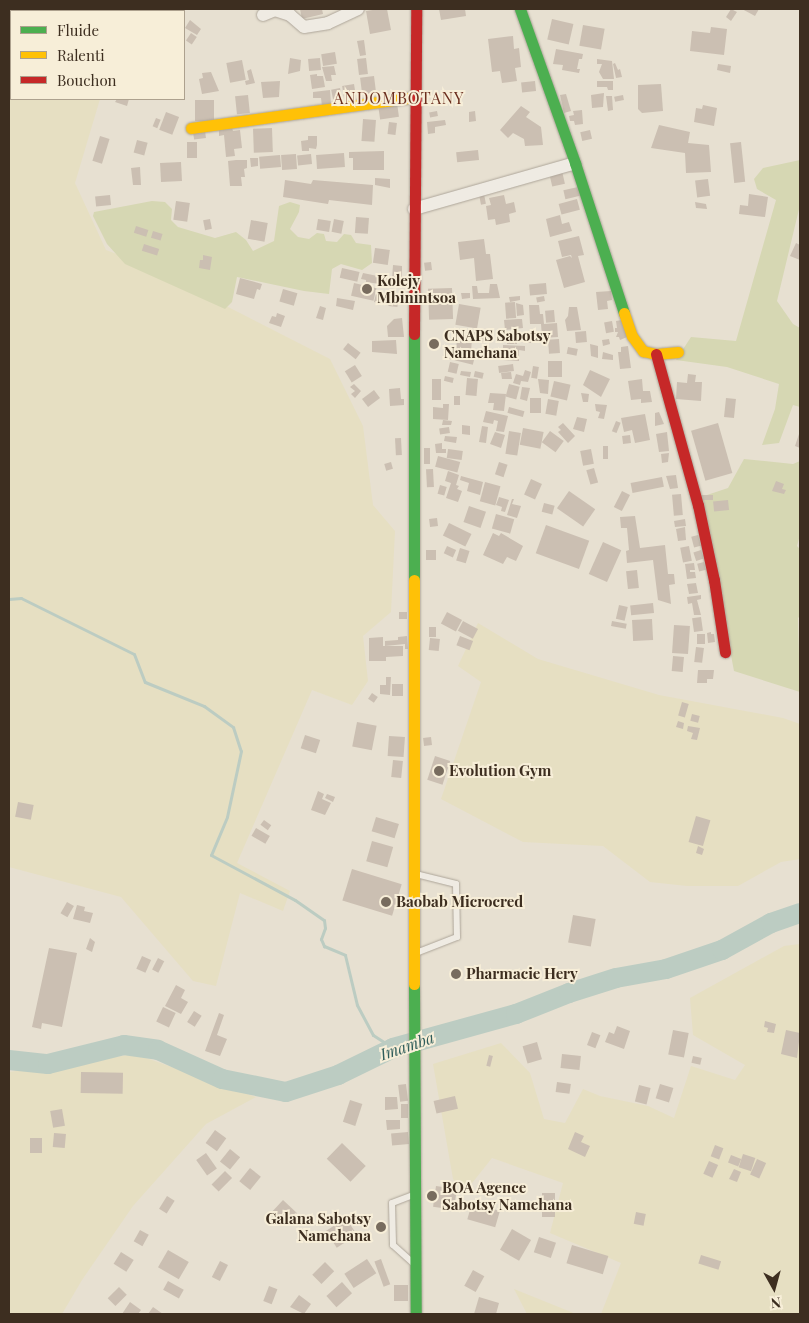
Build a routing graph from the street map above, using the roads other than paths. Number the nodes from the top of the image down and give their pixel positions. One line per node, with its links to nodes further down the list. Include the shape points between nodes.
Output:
1 (358, 9): 4 (street, via 328,23 304,28 290,15 275,10)
2 (416, 9): 5 (main road)
3 (520, 9): 7 (main road)
4 (263, 15)
5 (415, 97): 6 (main road); 8 (main road)
6 (191, 128)
7 (575, 163): 8 (street); 10 (main road, via 632,336 643,351)
8 (414, 209): 12 (main road)
9 (678, 352): 10 (main road)
10 (656, 354): 11 (main road, via 698,505)
11 (726, 652)
12 (415, 874): 13 (main road); 13 (lane, via 456,884 457,937)
13 (414, 954): 14 (main road)
14 (414, 1194): 15 (main road); 15 (lane, via 392,1203 394,1245)
15 (414, 1264): 16 (main road)
16 (416, 1314)

